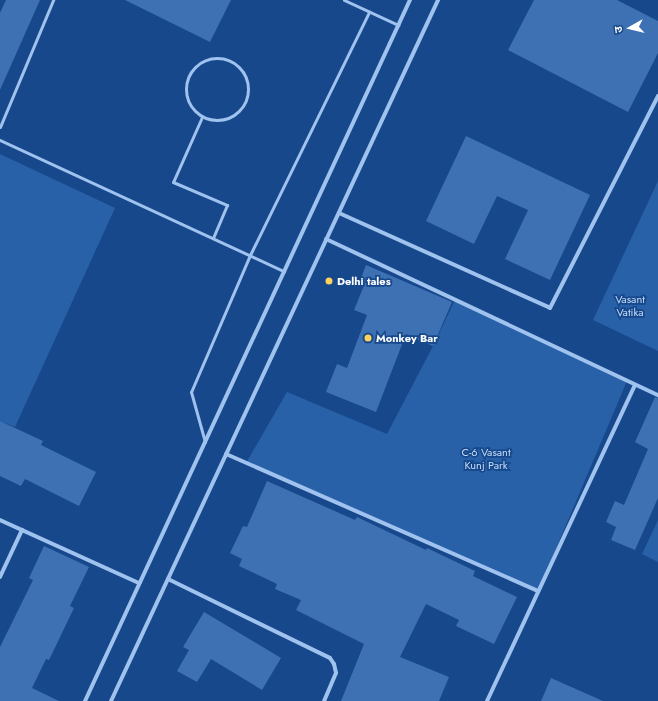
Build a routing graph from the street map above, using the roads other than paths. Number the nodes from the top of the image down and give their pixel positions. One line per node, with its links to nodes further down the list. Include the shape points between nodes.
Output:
1 (53, 0): 9 (lane)
2 (344, 0): 5 (lane)
3 (410, 0): 6 (street)
4 (438, 0): 11 (street)
5 (369, 12): 6 (lane); 14 (lane)
6 (398, 25): 15 (street)
7 (658, 96): 11 (street, via 550,308)
8 (202, 118): 8 (lane, via 188,102 185,91 187,80 192,70 209,58 230,60 245,74 248,83 245,103 240,112 231,118 222,121); 12 (lane, via 173,182 227,205)
9 (0, 127)
10 (0, 140): 12 (lane)
11 (339, 213): 13 (street)
12 (213, 238): 14 (lane)
13 (326, 239): 16 (street); 19 (street)
14 (250, 255): 15 (lane); 18 (lane, via 191,392)
15 (284, 271): 18 (street)
16 (635, 385): 17 (street); 25 (street)
17 (658, 395)
18 (205, 442): 24 (street)
19 (226, 454): 23 (street); 25 (street)
20 (0, 520): 21 (street)
21 (22, 530): 22 (street); 24 (street)
22 (0, 577)
23 (168, 579): 27 (street); 28 (street, via 330,658 336,673)
24 (139, 583): 26 (street)
25 (538, 591): 29 (street)
26 (85, 701)
27 (111, 701)
28 (324, 701)
29 (487, 701)

